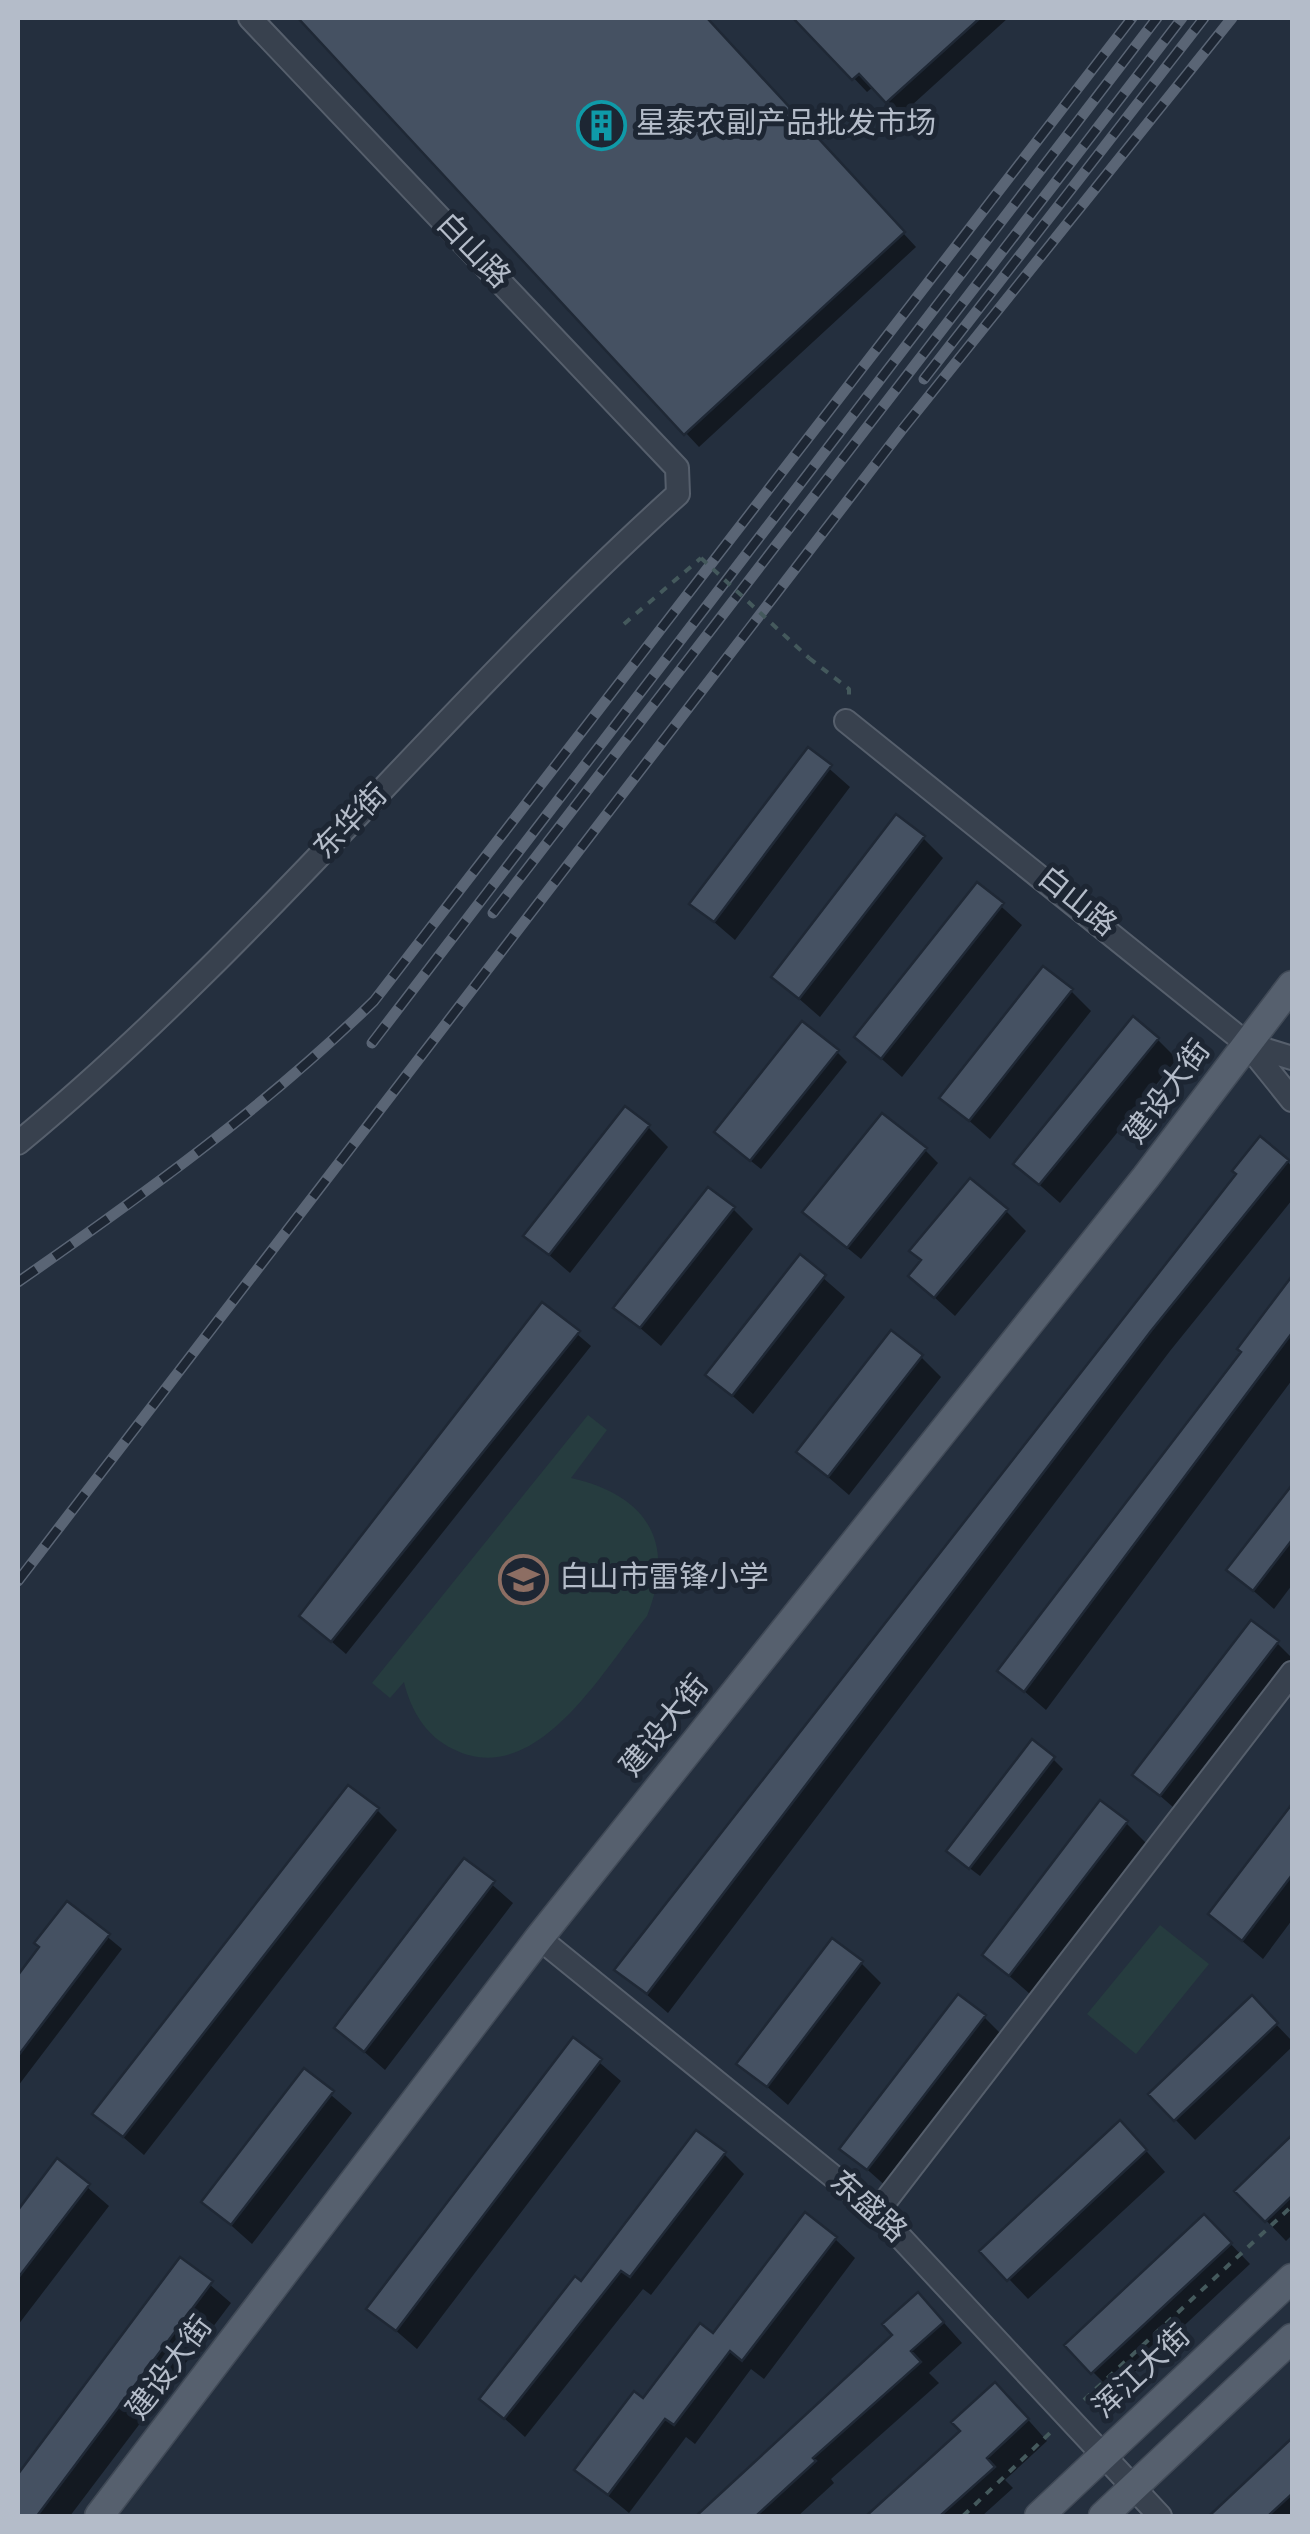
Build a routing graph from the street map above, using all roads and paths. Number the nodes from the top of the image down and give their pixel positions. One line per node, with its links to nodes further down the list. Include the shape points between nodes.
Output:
1 (250, 18): 2 (street, 白山路, via 677,468)
2 (678, 494): 9 (street, 东华街, via 219,960)
3 (624, 624): 4 (path, bridge, via 701,558 850,689)
4 (846, 722): 6 (street, 白山路)
5 (1292, 986): 6 (main road, 建设大街)
6 (1248, 1044): 7 (street); 8 (street, 白山路); 11 (main road, 建设大街)
7 (1292, 1058)
8 (1292, 1100)
9 (18, 1142)
10 (1292, 1674): 13 (street)
11 (539, 1938): 13 (street, 东盛路); 19 (main road, 建设大街)
12 (1292, 2206): 16 (path)
13 (877, 2212): 16 (street, 东盛路)
14 (1292, 2278): 17 (main road, 浑江大街)
15 (1292, 2338): 18 (main road)
16 (1067, 2416): 17 (street, 东盛路); 20 (path)
17 (1103, 2454): 18 (street, 东盛路); 21 (main road, 浑江大街)
18 (1134, 2487): 22 (main road); 23 (street, 东盛路)
19 (100, 2516)
20 (963, 2516)
21 (1039, 2516)
22 (1103, 2516)
23 (1160, 2516)

